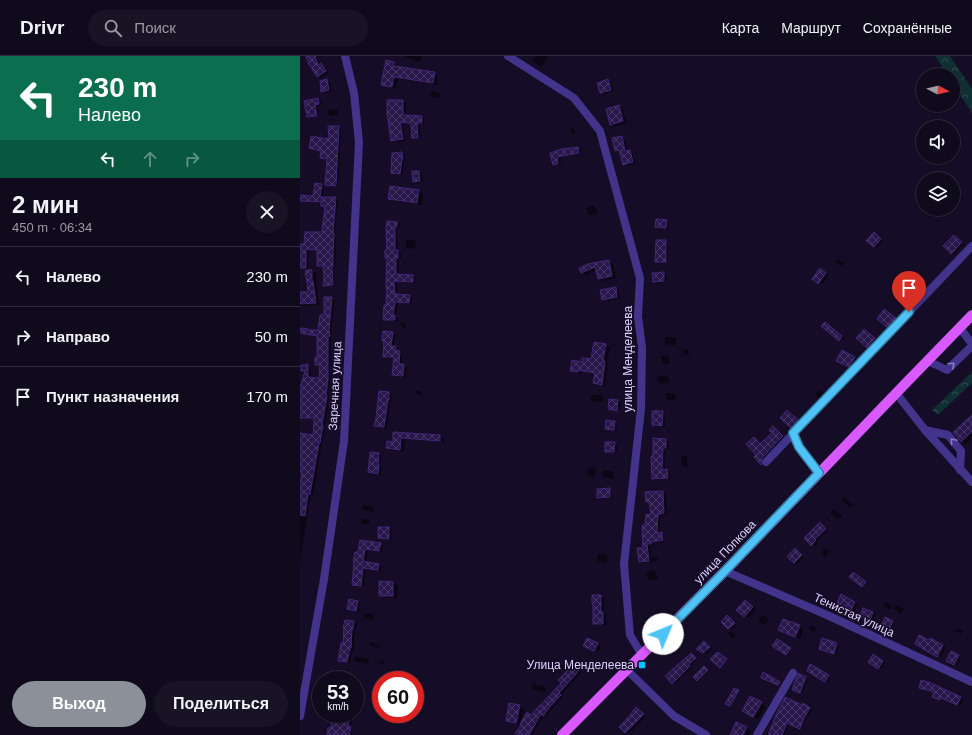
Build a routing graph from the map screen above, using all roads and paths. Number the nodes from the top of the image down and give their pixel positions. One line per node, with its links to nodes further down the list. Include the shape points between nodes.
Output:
1 (345, 56): 20 (street, Заречная улица, via 354,93 359,142 344,441)
2 (508, 56): 16 (street, улица Менделеева, via 574,98 600,131 640,278 638,316 642,348 641,409 624,564 630,635)
3 (972, 246): 10 (street)
4 (972, 315): 5 (main road, улица Попкова)
5 (960, 328): 6 (street); 7 (main road, улица Попкова)
6 (972, 345): 7 (street, one-way to 6, via 947,370)
7 (928, 362): 8 (main road, улица Попкова)
8 (896, 393): 9 (street); 13 (main road, улица Попкова)
9 (925, 430): 12 (street); 12 (street, one-way to 9, via 961,451 948,435)
10 (793, 433): 11 (street); 13 (street, via 799,447)
11 (766, 462)
12 (960, 470): 14 (street)
13 (819, 473): 15 (main road, улица Попкова)
14 (972, 482)
15 (725, 571): 16 (main road, улица Попкова); 19 (street, Тенистая улица)
16 (642, 655): 17 (main road, улица Попкова)
17 (627, 670): 21 (main road, улица Попкова); 22 (street, via 674,716)
18 (793, 673): 23 (street)
19 (972, 682)
20 (300, 716)
21 (562, 735)
22 (706, 735)
23 (757, 735)

